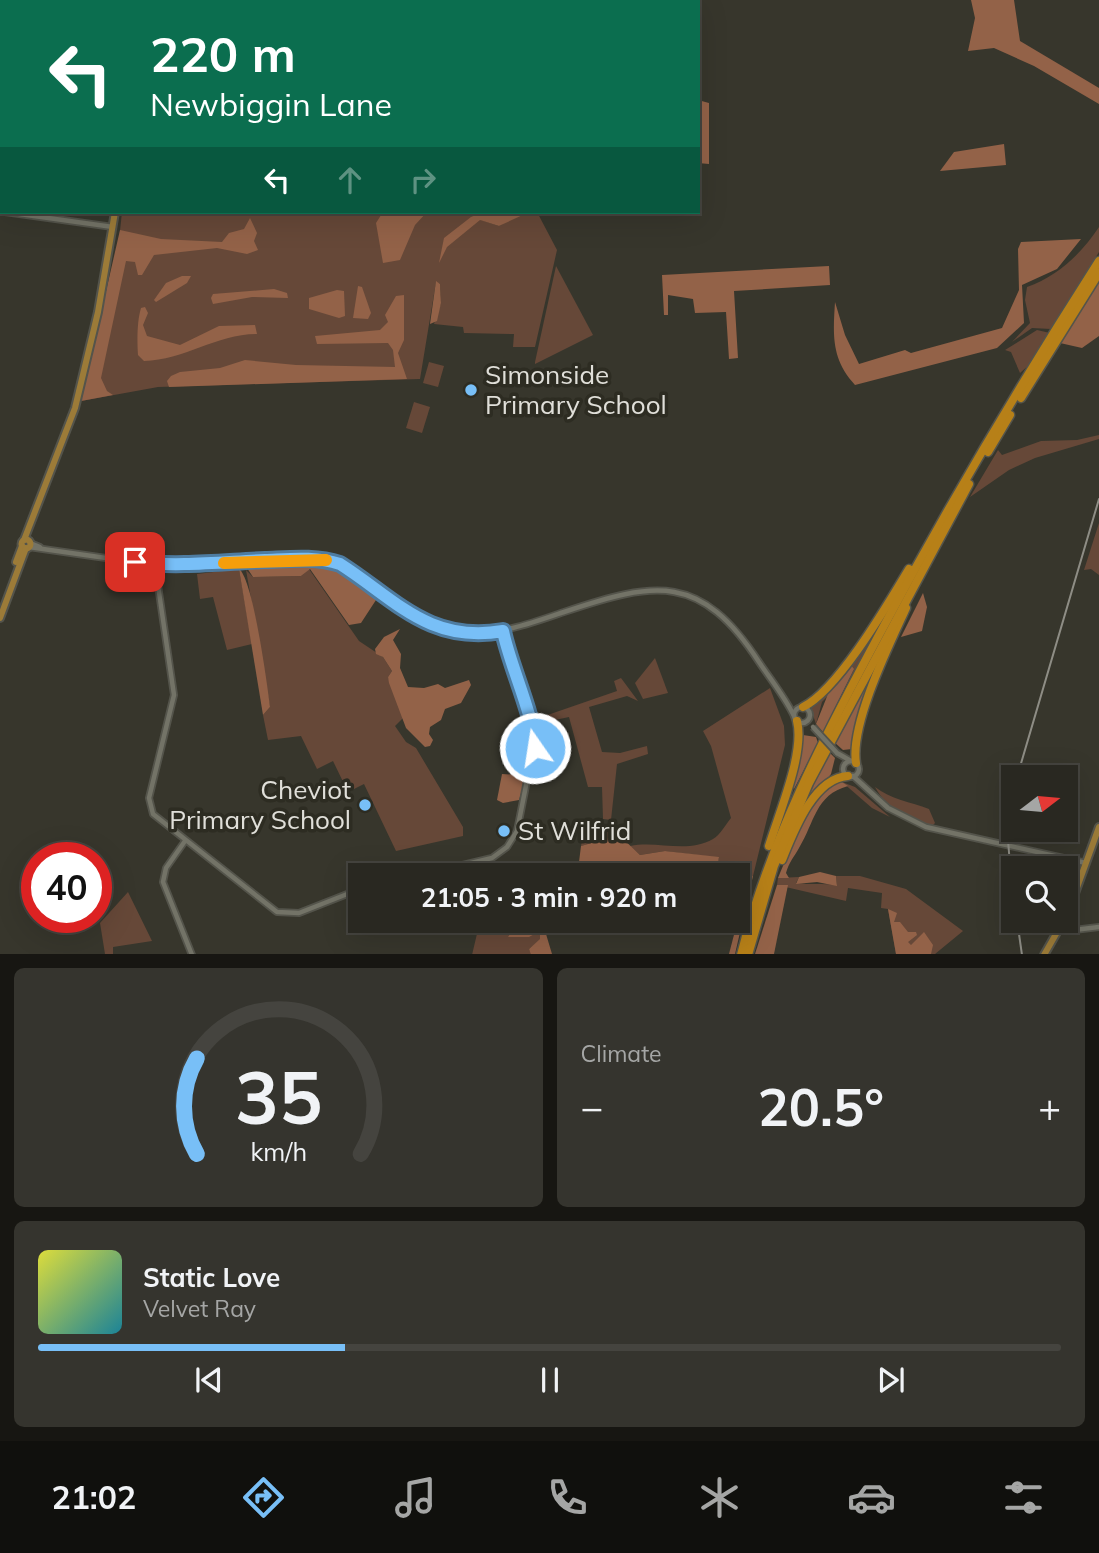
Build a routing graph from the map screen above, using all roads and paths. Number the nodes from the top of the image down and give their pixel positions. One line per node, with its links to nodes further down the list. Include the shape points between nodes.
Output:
1 (28, 214): 4 (street)
2 (36, 214): 4 (street)
3 (115, 214): 5 (main road)
4 (87, 223): 5 (street)
5 (113, 227): 9 (main road, via 75,408)
6 (1099, 261): 8 (highway)
7 (1099, 273): 8 (highway)
8 (941, 529): 15 (highway, via 854,653 816,699); 20 (highway, via 880,665 857,739); 29 (highway, via 809,783 774,866); 33 (highway, via 801,784 768,863)
9 (26, 546): 10 (street); 10 (street); 12 (main road)
10 (47, 549): 11 (street)
11 (155, 565): 13 (street, via 327,560 340,564 420,620 465,632); 24 (street, via 174,695 149,799 159,820)
12 (1, 613)
13 (503, 631): 14 (street, via 632,592 677,592 729,621); 25 (street, via 535,740 517,831 507,847 492,858)
14 (787, 703): 15 (street); 17 (street)
15 (801, 707): 16 (street); 17 (street)
16 (810, 716): 17 (street); 18 (street)
17 (798, 720): 18 (street); 33 (highway, via 791,771)
18 (813, 727): 19 (street, bridge)
19 (838, 754): 20 (street); 21 (street)
20 (855, 765): 21 (street); 21 (street); 22 (street)
21 (848, 773): 22 (street); 29 (highway, via 829,782 809,807)
22 (863, 783): 26 (street, via 885,806 926,827)
23 (1099, 827): 26 (main road)
24 (185, 841): 28 (street, via 284,914); 34 (street, via 166,868 163,882)
25 (471, 863)
26 (1087, 863): 27 (main road)
27 (1078, 886)
28 (348, 894)
29 (756, 924): 36 (highway)
30 (1099, 926): 31 (street)
31 (1078, 929)
32 (1057, 933): 37 (main road)
33 (746, 934): 35 (highway)
34 (192, 954)
35 (741, 954)
36 (748, 954)
37 (1044, 954)

